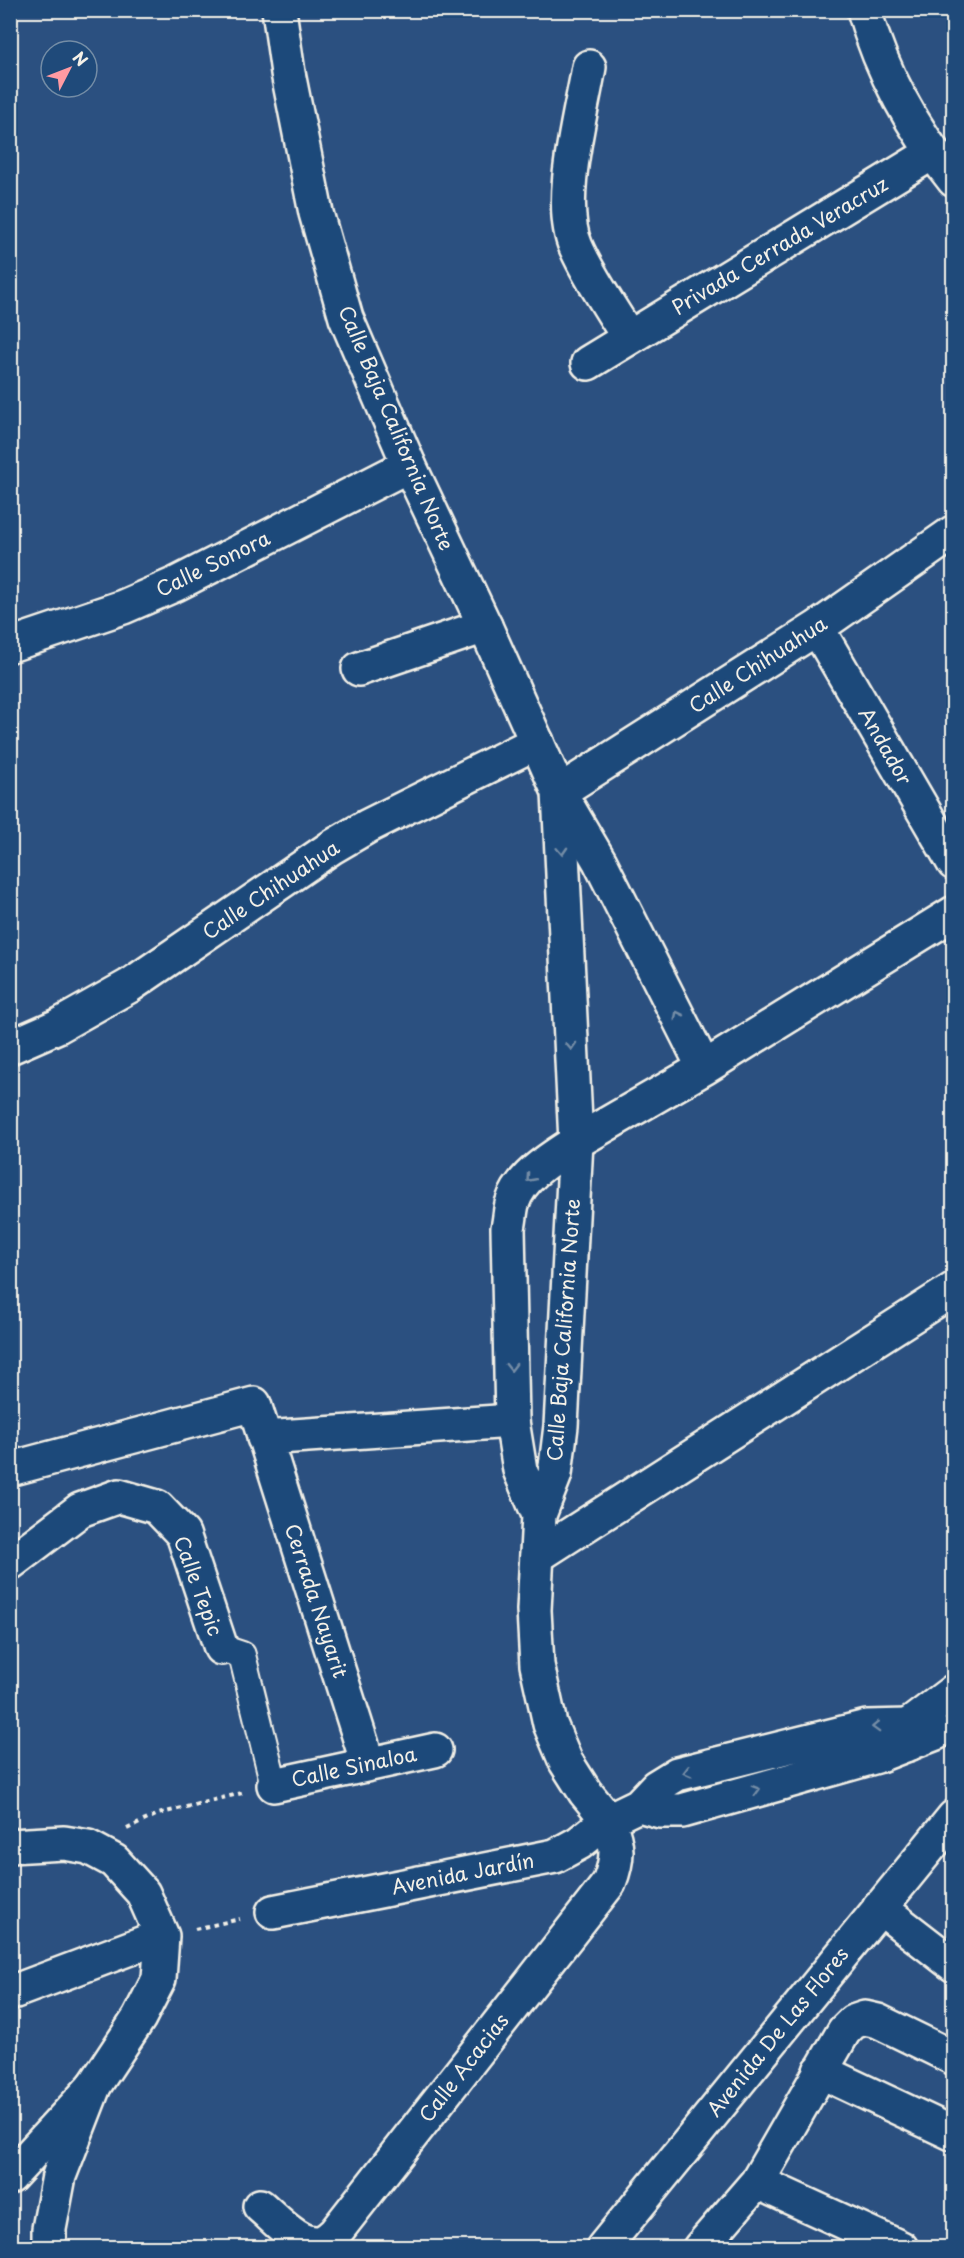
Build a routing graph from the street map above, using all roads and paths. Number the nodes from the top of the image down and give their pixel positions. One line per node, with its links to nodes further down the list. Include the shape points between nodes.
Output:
1 (279, 10): 8 (street, Calle Baja California Norte, via 316,213 346,318)
2 (864, 10): 4 (street, via 873,42)
3 (589, 67): 6 (street, via 568,189 569,222 575,247)
4 (932, 153): 5 (street); 6 (street, Privada Cerrada Veracruz)
5 (954, 180)
6 (629, 339): 7 (street, Privada Cerrada Veracruz)
7 (588, 363)
8 (409, 465): 10 (street, Calle Baja California Norte); 12 (street, Calle Sonora, via 176,584 123,607)
9 (954, 532): 11 (street, Calle Chihuahua)
10 (485, 626): 13 (street); 14 (street, Calle Baja California Norte)
11 (817, 628): 15 (street, Calle Chihuahua); 16 (street, Andador)
12 (10, 645)
13 (359, 669)
14 (537, 742): 15 (street, Calle Baja California Norte); 18 (street, Calle Chihuahua, via 368,826 129,986 58,1026)
15 (559, 792): 19 (street, Calle Baja California Norte, one-way to 15, via 600,862); 20 (street, Calle Baja California Norte, one-way to 20)
16 (954, 863)
17 (954, 913): 19 (street)
18 (10, 1047)
19 (704, 1068): 20 (street)
20 (576, 1142): 22 (street, Calle Baja California Norte, one-way to 22, via 550,1158 527,1180 513,1202 508,1228); 25 (street, Calle Baja California Norte, via 561,1426 555,1474)
21 (954, 1289): 26 (street)
22 (512, 1421): 23 (street); 25 (street, Calle Baja California Norte, via 520,1470)
23 (264, 1438): 24 (street, Cerrada Nayarit, via 254,1404); 32 (street, Cerrada Nayarit)
24 (10, 1469)
25 (539, 1515): 26 (street, Calle Baja California Norte)
26 (537, 1556): 35 (street, Calle Baja California Norte, via 537,1665 550,1724 566,1762)
27 (10, 1563): 28 (street, Calle Tepic, via 80,1510 119,1497 157,1507 183,1534)
28 (221, 1648): 33 (street, Calle Tepic, via 242,1655)
29 (954, 1691): 30 (street)
30 (926, 1734): 35 (street, Avenida Jardín, via 867,1727 677,1774 639,1805)
31 (435, 1750): 32 (street, Calle Sinaloa)
32 (368, 1764): 33 (street, Calle Sinaloa)
33 (274, 1785): 37 (path, via 159,1814)
34 (954, 1817): 38 (street, Avenida De Las Flores)
35 (608, 1820): 39 (street, Avenida Jardín, via 555,1856); 49 (street, Calle Acacias, via 616,1841 616,1864 609,1883 335,2233 324,2241 310,2243)
36 (10, 1846): 37 (street, via 64,1843)
37 (88, 1847): 40 (street, via 114,1861 143,1893)
38 (879, 1907): 41 (street); 51 (street, Avenida De Las Flores)
39 (273, 1912): 40 (path)
40 (162, 1936): 42 (street); 45 (street, via 159,1979 139,2018)
41 (954, 1965)
42 (10, 1993)
43 (954, 2058): 44 (street, via 878,2020 865,2018 844,2031)
44 (820, 2071): 46 (street); 48 (street)
45 (94, 2086): 47 (street); 50 (street, via 59,2176)
46 (954, 2134)
47 (10, 2177)
48 (757, 2182): 52 (street); 53 (street)
49 (260, 2206)
50 (49, 2247)
51 (603, 2247)
52 (700, 2247)
53 (901, 2247)

